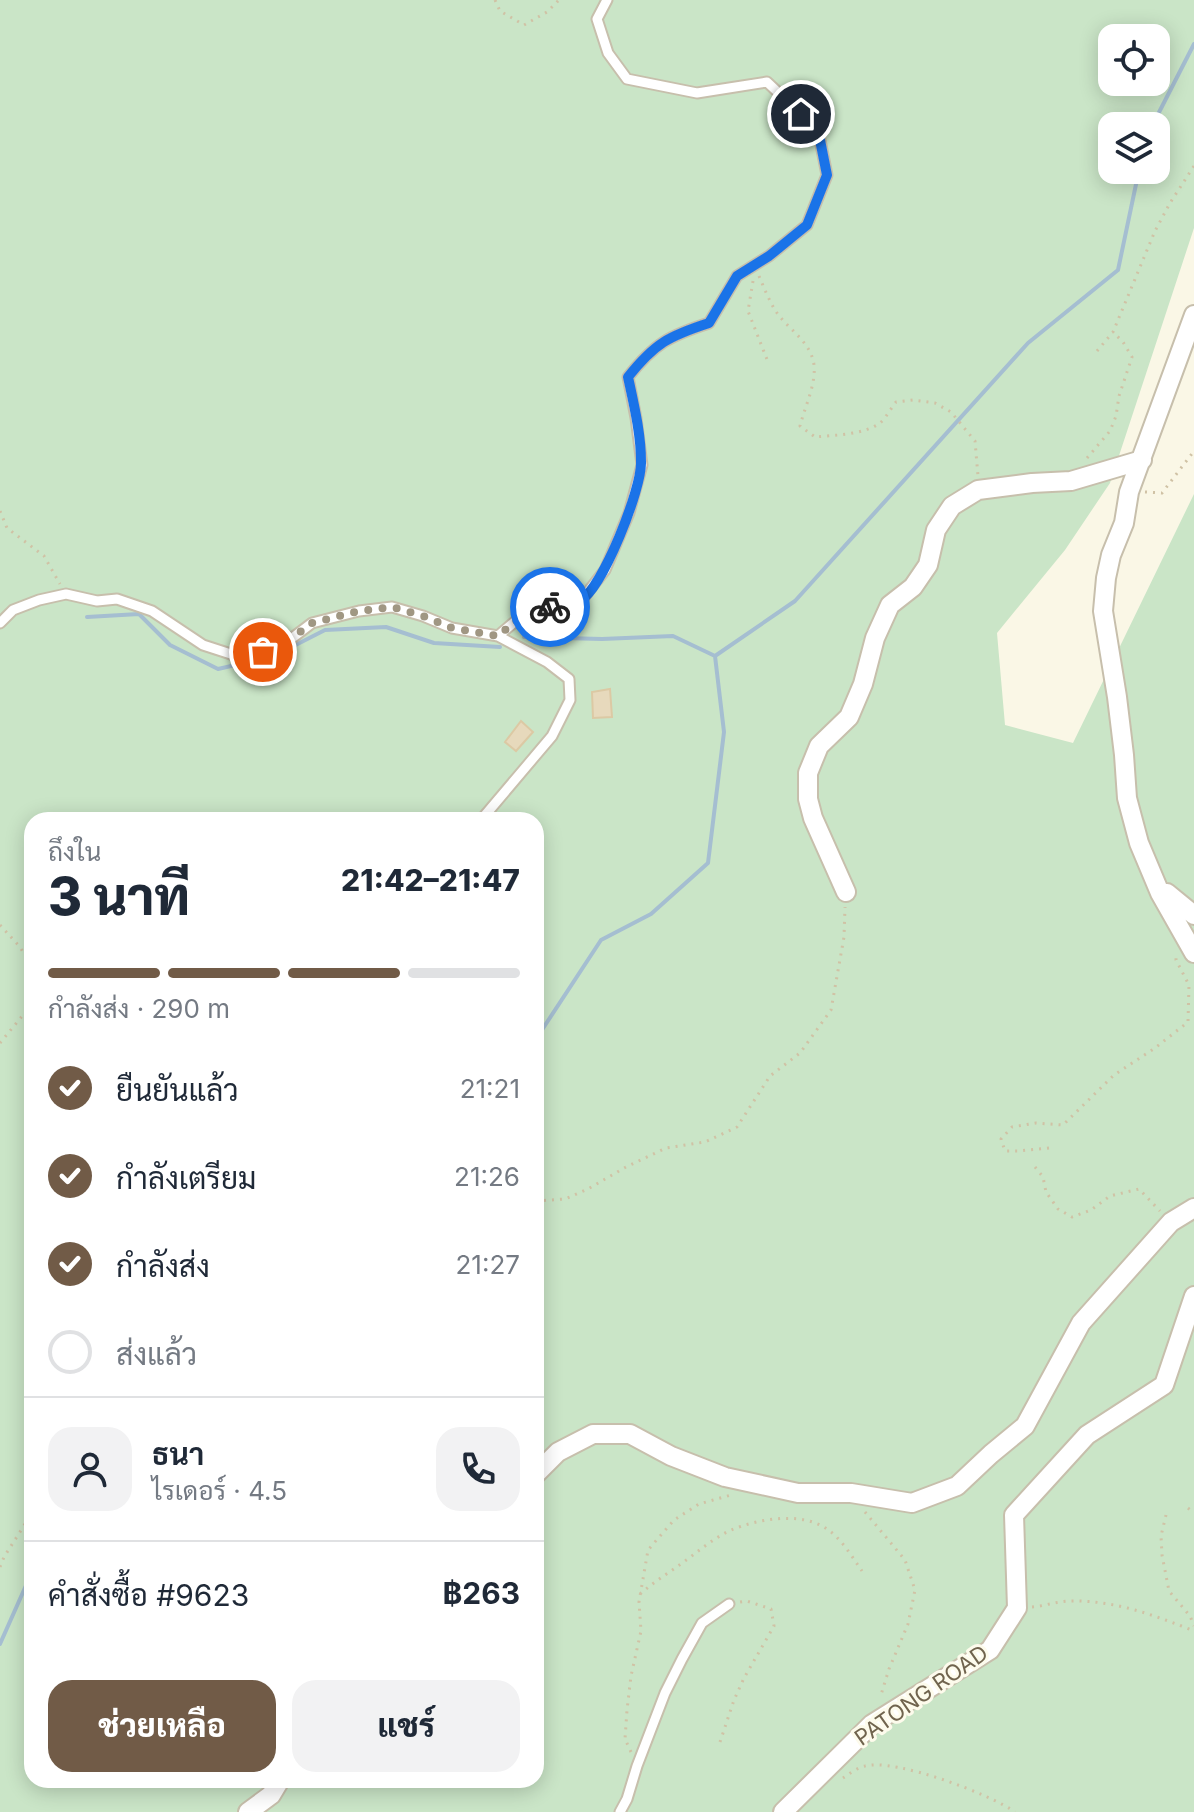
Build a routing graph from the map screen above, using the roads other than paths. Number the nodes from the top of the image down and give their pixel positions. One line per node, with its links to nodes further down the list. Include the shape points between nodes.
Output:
1 (607, 0): 5 (lane, via 597,19 608,53 627,79 697,93 767,82 818,130 827,175 807,225 737,276 709,323 674,334 628,377 642,465 605,570 581,601 525,613)
2 (1194, 315): 3 (street)
3 (1142, 460): 7 (street, via 1071,481 978,490 952,506 936,530 928,565 913,587 890,605 849,717 819,746 808,773 813,818); 10 (street, via 1111,555 1103,611 1127,798 1160,893)
4 (0, 623): 5 (lane, via 13,610 66,594 117,599 152,611 203,645 240,657 287,642 312,623 392,607 452,628)
5 (498, 636): 6 (lane, via 569,679 570,700 552,736)
6 (488, 812)
7 (846, 892)
8 (1167, 893): 9 (street)
9 (1194, 915)
10 (1194, 953)
11 (1194, 1208): 13 (street, via 1171,1222 1081,1323 1025,1426 957,1486 912,1503 851,1493 798,1493 725,1477 630,1434 593,1434 558,1452)
12 (1194, 1296): 18 (street, PATONG ROAD, via 1164,1385 1087,1435 1014,1515 1017,1608 990,1650 872,1724)
13 (544, 1466)
14 (729, 1604): 17 (lane, via 702,1623 695,1635 665,1693)
15 (275, 1788): 16 (street)
16 (248, 1812)
17 (620, 1812)
18 (783, 1812)

